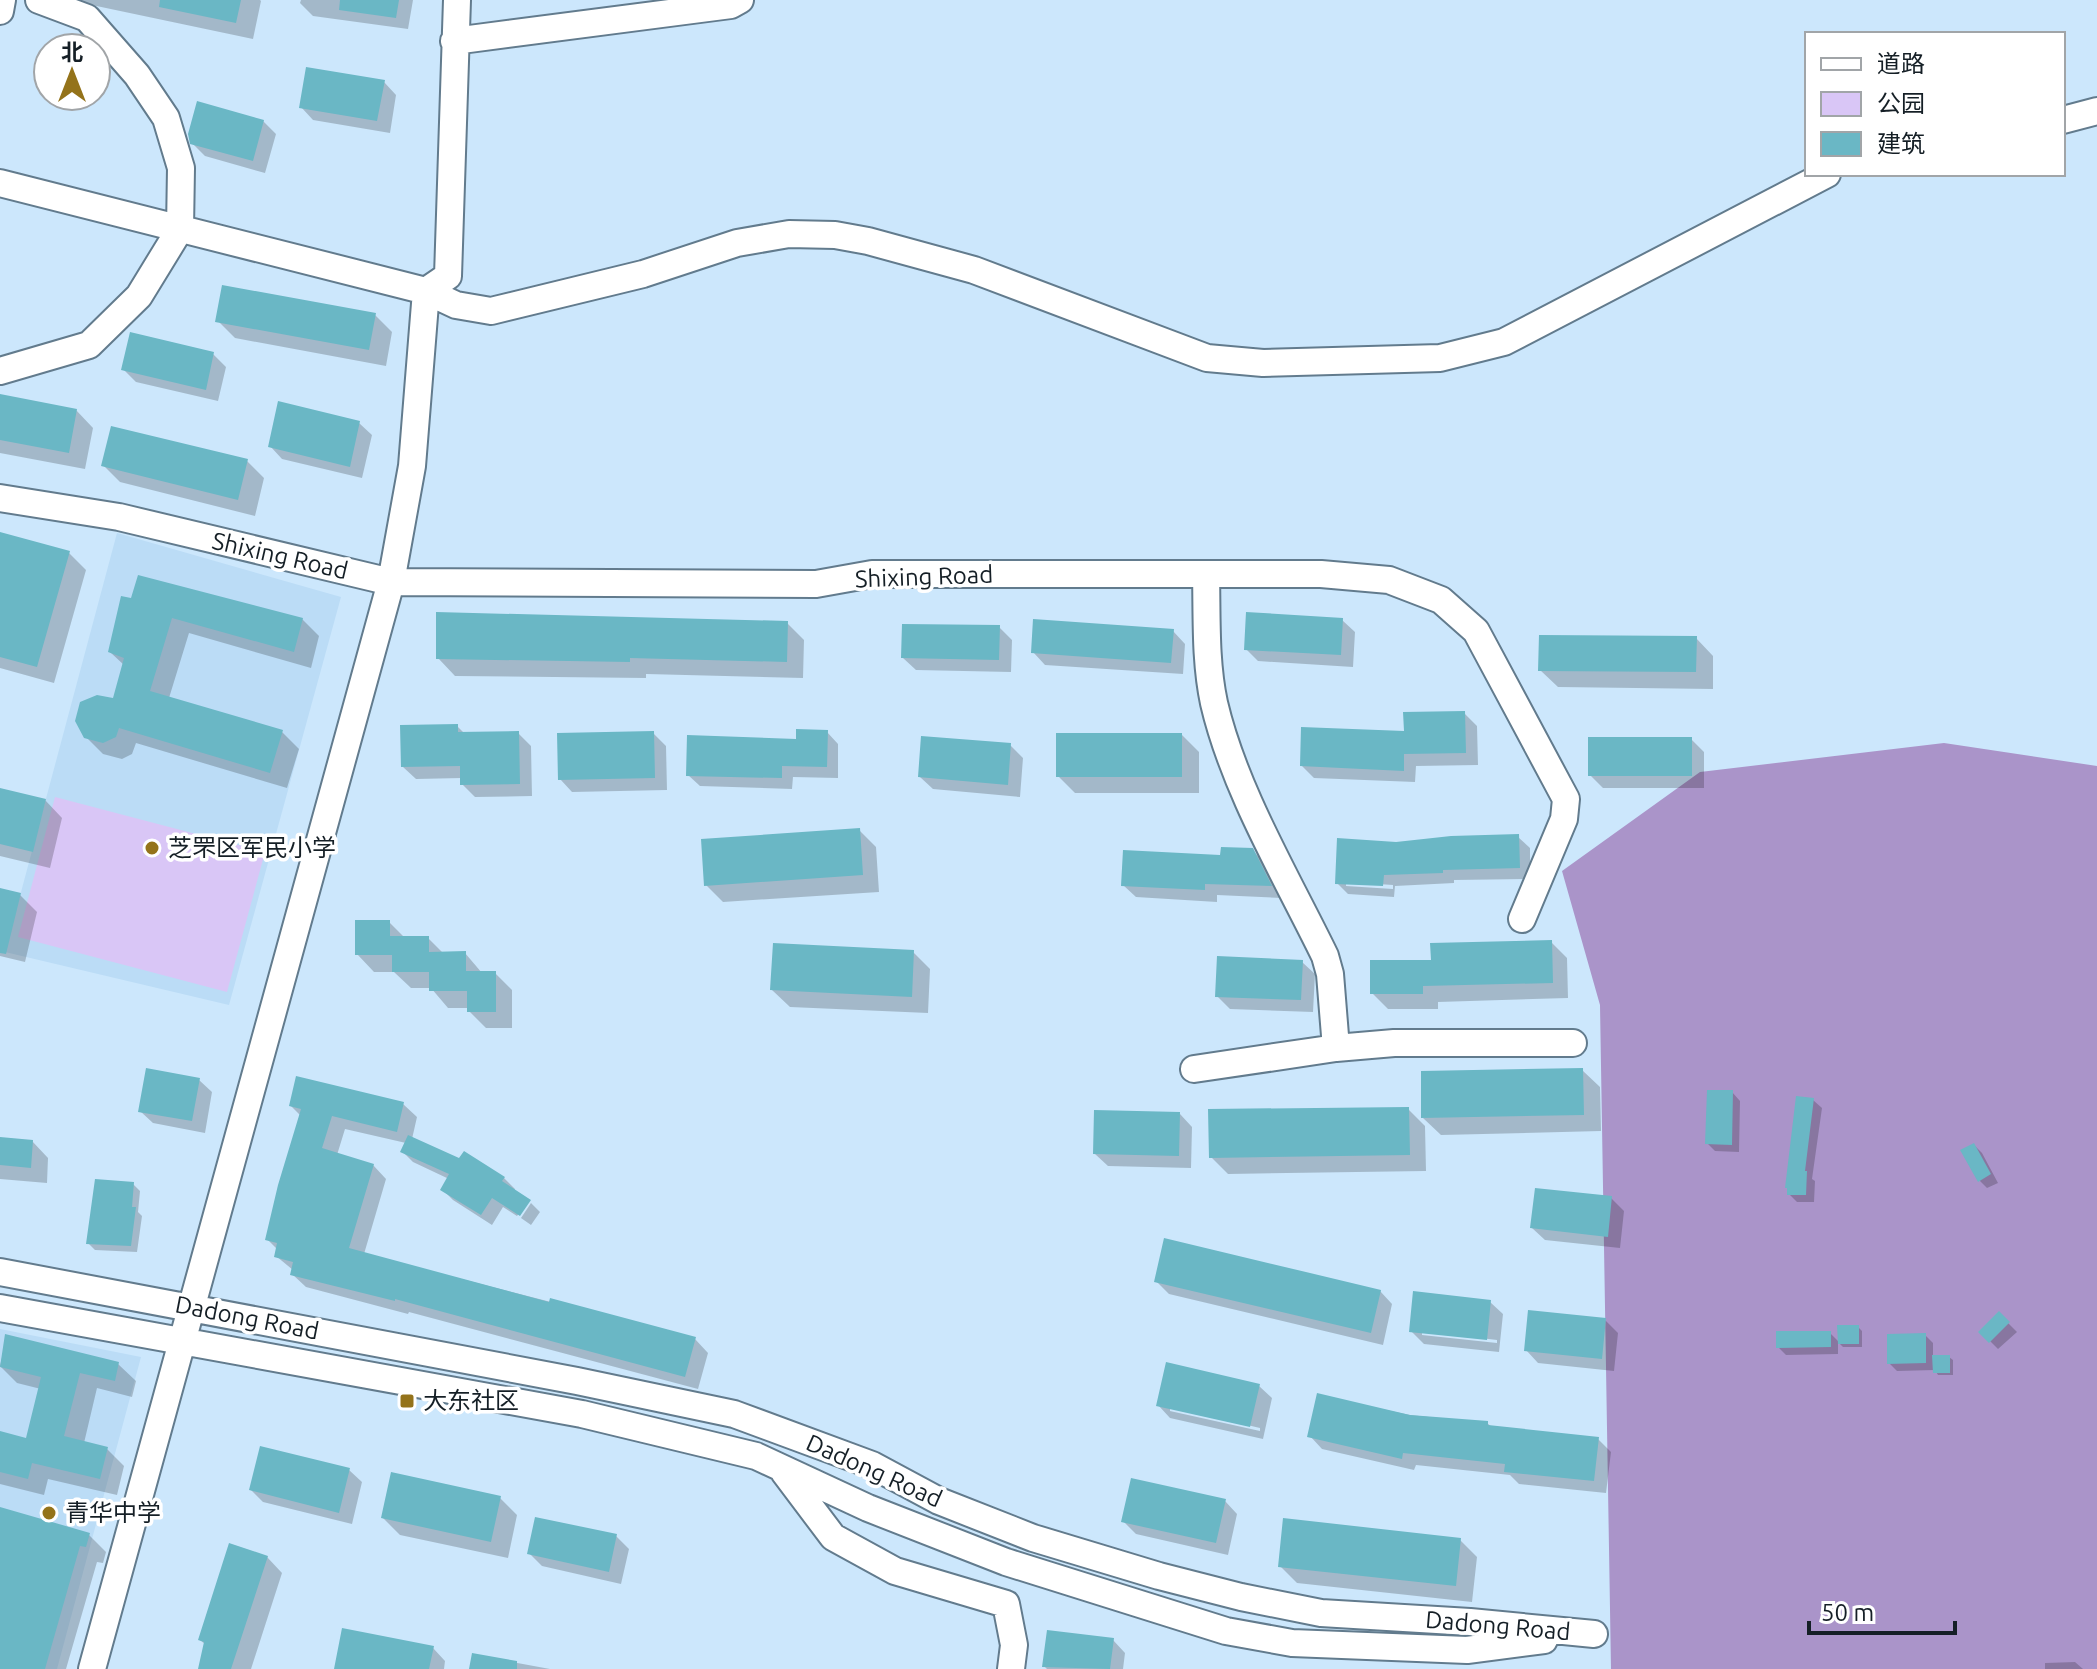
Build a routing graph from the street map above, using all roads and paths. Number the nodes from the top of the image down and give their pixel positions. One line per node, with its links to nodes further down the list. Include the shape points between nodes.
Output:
1 (2, 0): 5 (street)
2 (39, 0): 11 (street, via 87,18 166,118 181,168)
3 (457, 0): 6 (street)
4 (740, 0): 6 (street)
5 (0, 11)
6 (454, 41): 12 (street, via 448,276)
7 (2097, 111): 8 (street)
8 (2065, 119)
9 (1823, 176): 12 (street, via 1504,342 1440,358 1263,363 1207,358 974,270 835,235 789,234 737,243 643,274 491,311 456,305)
10 (0, 183): 11 (street)
11 (180, 229): 12 (street); 13 (street, via 139,296 89,345)
12 (426, 291): 16 (street, via 412,466)
13 (0, 371)
14 (0, 498): 16 (street, Shixing Road, via 119,517)
15 (1206, 574): 16 (street, Shixing Road, via 872,574 816,584); 17 (street, Shixing Road, via 1389,580 1441,600 1476,631 1566,799 1564,819); 19 (street, via 1214,702 1236,772 1325,956)
16 (391, 582): 23 (street)
17 (1522, 919)
18 (1573, 1043): 19 (street)
19 (1336, 1048): 20 (street)
20 (1194, 1069)
21 (0, 1272): 24 (street, Dadong Road, via 577,1381)
22 (0, 1308): 23 (street, Dadong Road)
23 (181, 1342): 25 (street, Dadong Road, via 582,1414 756,1456); 26 (street)
24 (755, 1420): 25 (street); 25 (street, Dadong Road, via 872,1465 939,1501 1033,1538 1241,1597 1321,1613 1594,1634 1467,1650 1292,1643 1226,1631 1006,1562)
25 (781, 1468): 27 (street, via 833,1537 895,1571 1006,1604 1014,1645)
26 (92, 1669)
27 (1011, 1669)

